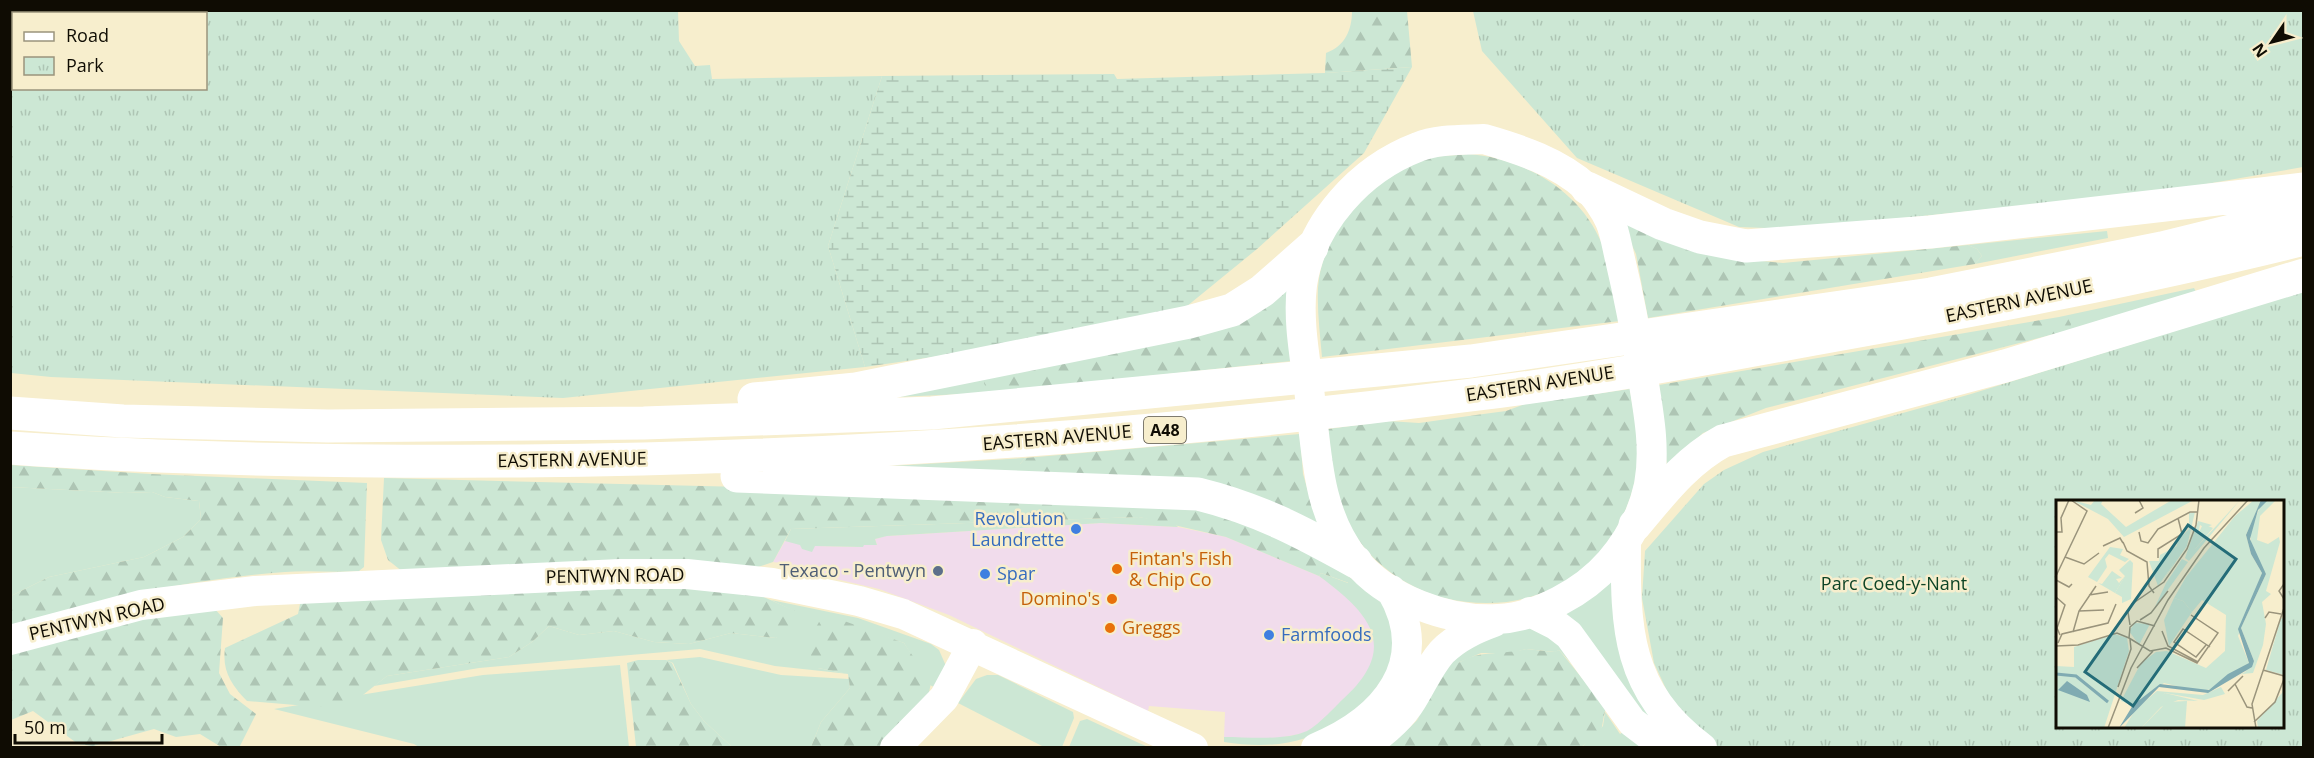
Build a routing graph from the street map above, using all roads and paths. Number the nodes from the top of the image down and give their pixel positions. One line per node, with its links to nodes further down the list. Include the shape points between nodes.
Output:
1 (1587, 188): 2 (highway, via 1663,224 1700,237 1746,246 1930,232); 5 (street, via 1526,151 1484,139 1420,146 1368,174 1335,211); 11 (street, via 1611,222 1630,298 1648,415 1651,467 1643,507)
2 (2304, 189)
3 (2304, 213): 8 (highway, EASTERN AVENUE / A48, via 2162,249 1931,294 1471,362 932,413)
4 (2304, 239): 10 (highway, EASTERN AVENUE / A48, via 1933,318 1475,395 1202,426 956,447)
5 (1312, 247): 8 (highway, via 1262,291 1232,310 1189,322 856,389 706,404); 12 (street, via 1302,285 1301,315 1319,483 1331,521)
6 (2304, 275): 11 (highway, via 2005,366 1723,441 1681,471)
7 (10, 413): 8 (highway, EASTERN AVENUE / A48, via 123,421 328,426)
8 (644, 423)
9 (10, 448): 10 (highway, EASTERN AVENUE / A48, via 124,456 331,462)
10 (643, 460): 12 (highway, via 709,475 1198,494 1235,503 1283,522)
11 (1631, 533): 14 (street, via 1609,564 1579,589); 23 (street, via 1629,620 1642,678 1664,714)
12 (1356, 562): 13 (street)
13 (1391, 590): 15 (street, via 1425,607 1459,617); 20 (street, via 1403,611 1407,629 1403,669 1380,708 1337,739)
14 (1530, 612): 15 (street); 22 (street, via 1569,635 1632,722)
15 (1500, 619): 21 (street, via 1470,631 1444,651 1401,715)
16 (10, 640): 17 (street, PENTWYN ROAD, via 141,605 255,591 687,574 772,583 859,601 903,614)
17 (973, 644): 18 (street, via 944,698); 19 (street, PENTWYN ROAD)
18 (895, 747)
19 (1193, 747)
20 (1316, 747)
21 (1361, 747)
22 (1666, 747)
23 (1702, 747)

